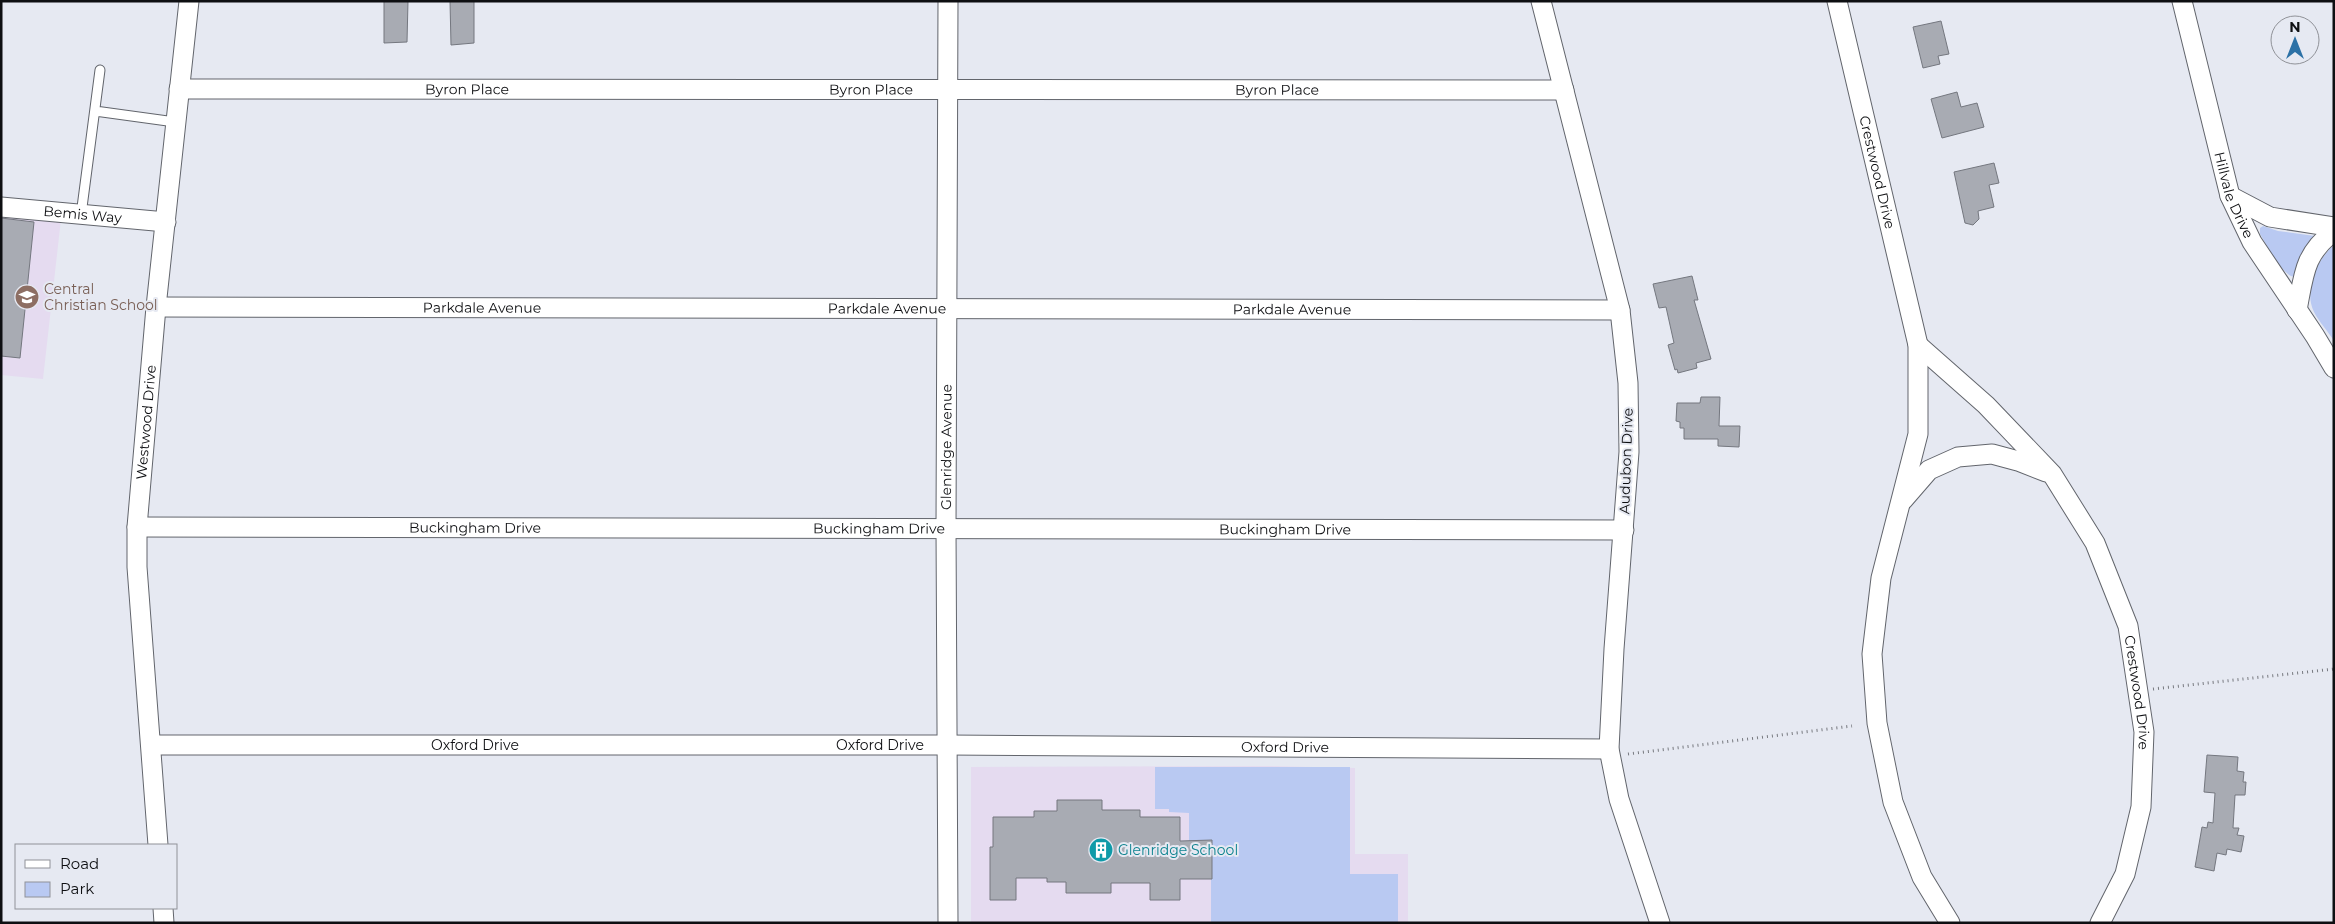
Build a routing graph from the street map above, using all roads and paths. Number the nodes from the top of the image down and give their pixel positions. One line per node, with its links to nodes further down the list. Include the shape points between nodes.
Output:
1 (189, 1): 7 (street, Westwood Drive)
2 (948, 1): 9 (street, Glenridge Avenue)
3 (1541, 1): 8 (street, Audubon Drive)
4 (1836, 1): 21 (street, Crestwood Drive)
5 (2182, 1): 12 (street, Hillvale Drive)
6 (100, 70): 10 (lane)
7 (180, 89): 9 (street, Byron Place); 11 (street, Westwood Drive)
8 (1564, 90): 9 (street, Byron Place); 19 (street, Audubon Drive)
9 (946, 91): 18 (street, Glenridge Avenue)
10 (95, 111): 11 (lane); 14 (lane)
11 (176, 122): 15 (street, Westwood Drive)
12 (2230, 196): 16 (street, via 2270,217); 20 (street, Hillvale Drive, via 2252,242)
13 (1, 207): 14 (street, Bemis Way)
14 (81, 215): 15 (street, Bemis Way)
15 (166, 222): 17 (street, Westwood Drive)
16 (2334, 229): 20 (street, via 2319,242 2305,266)
17 (156, 307): 18 (street, Parkdale Avenue); 25 (street, Westwood Drive)
18 (947, 310): 19 (street, Parkdale Avenue); 26 (street, Glenridge Avenue)
19 (1620, 310): 27 (street, Audubon Drive, via 1628,383 1629,452)
20 (2297, 310): 22 (street, Hillvale Drive)
21 (1918, 345): 23 (street, Crestwood Drive, via 1986,405); 24 (street, Crestwood Drive, via 1918,434)
22 (2334, 368)
23 (2052, 474): 24 (street, Crestwood Drive, via 1992,454 1958,457 1929,470); 29 (street, Crestwood Drive, via 2095,542 2125,616)
24 (1901, 502): 39 (street, Crestwood Drive, via 1880,578 1872,654 1877,723 1893,802 1922,877)
25 (137, 528): 26 (street, Buckingham Drive); 31 (street, Westwood Drive, via 137,567)
26 (946, 528): 27 (street, Buckingham Drive); 32 (street, Glenridge Avenue)
27 (1624, 530): 33 (street, Audubon Drive)
28 (2334, 668): 29 (path)
29 (2138, 691): 40 (street, Crestwood Drive, via 2144,732 2141,807 2125,874)
30 (1852, 726): 33 (path)
31 (151, 744): 32 (street, Oxford Drive); 34 (street, Westwood Drive)
32 (947, 745): 33 (street, Oxford Drive); 37 (street, Glenridge Avenue)
33 (1609, 753): 38 (street, Audubon Drive, via 1619,799)
34 (158, 844)
35 (163, 909): 36 (street)
36 (164, 923)
37 (948, 923)
38 (1660, 923)
39 (1950, 923)
40 (2100, 923)

